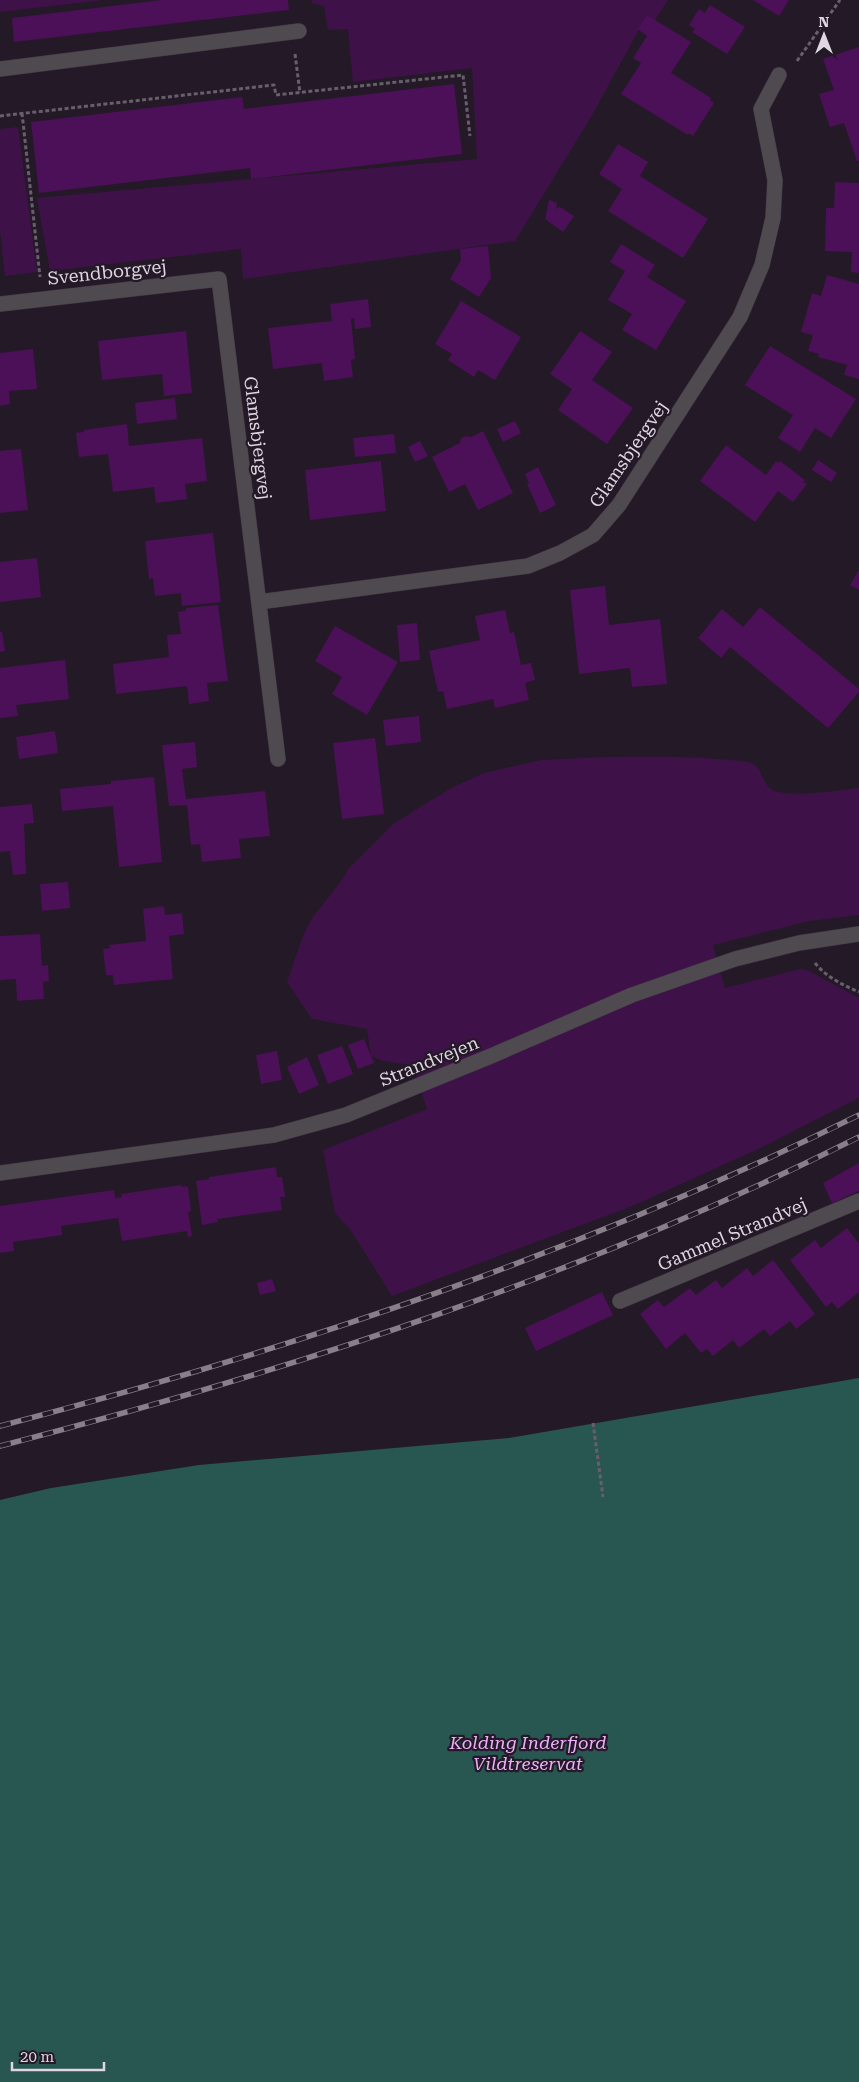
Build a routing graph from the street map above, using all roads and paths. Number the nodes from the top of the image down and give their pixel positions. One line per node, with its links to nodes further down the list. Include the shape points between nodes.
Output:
1 (840, 0): 4 (path, via 798,61)
2 (296, 32): 3 (street); 5 (path)
3 (0, 69)
4 (779, 75): 12 (street, Glamsbjergvej, via 761,109 775,180 773,218 762,265 740,318 619,505 593,536 528,566)
5 (300, 93): 6 (path, via 276,95 274,85); 8 (path, via 463,75)
6 (22, 113): 7 (path); 10 (path)
7 (0, 116)
8 (470, 136)
9 (219, 279): 10 (street, Svendborgvej); 12 (street, Glamsbjergvej)
10 (43, 299): 11 (street, Svendborgvej)
11 (0, 304)
12 (259, 602): 13 (street, Glamsbjergvej)
13 (278, 759)
14 (859, 934): 15 (street, Strandvejen)
15 (799, 943): 16 (path, via 821,971); 17 (street, Strandvejen, via 735,959 632,994 346,1115 274,1135)
16 (859, 992)
17 (0, 1173)
18 (859, 1201): 19 (street, Gammel Strandvej)
19 (620, 1301)
20 (593, 1423): 21 (path)
21 (603, 1496)

